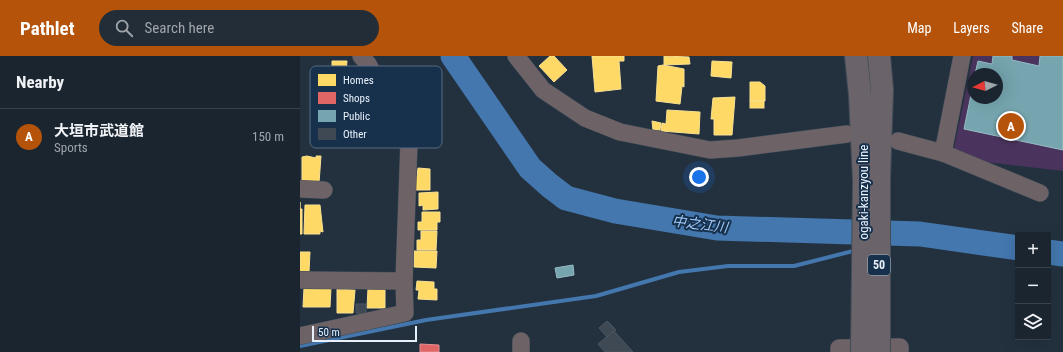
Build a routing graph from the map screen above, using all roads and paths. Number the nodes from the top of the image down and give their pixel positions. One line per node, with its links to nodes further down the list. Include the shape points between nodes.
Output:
1 (361, 56): 6 (street)
2 (516, 56): 7 (street, via 542,90 585,118 620,132 710,150)
3 (856, 56): 11 (main road, ogaki-kanzyou line / 50)
4 (879, 56): 11 (main road, ogaki-kanzyou line / 50, via 882,89)
5 (962, 56): 10 (street)
6 (369, 66)
7 (847, 134)
8 (898, 141): 10 (street)
9 (409, 148): 16 (street)
10 (943, 153): 14 (street)
11 (871, 179): 19 (main road, ogaki-kanzyou line / 50, bridge); 20 (main road, ogaki-kanzyou line / 50, bridge)
12 (300, 189): 13 (street)
13 (324, 190)
14 (1040, 192)
15 (300, 280): 16 (street)
16 (404, 281): 17 (street, via 405,313)
17 (300, 336)
18 (839, 352): 21 (street, via 839,348 900,347)
19 (862, 352)
20 (878, 352)
21 (900, 352)

